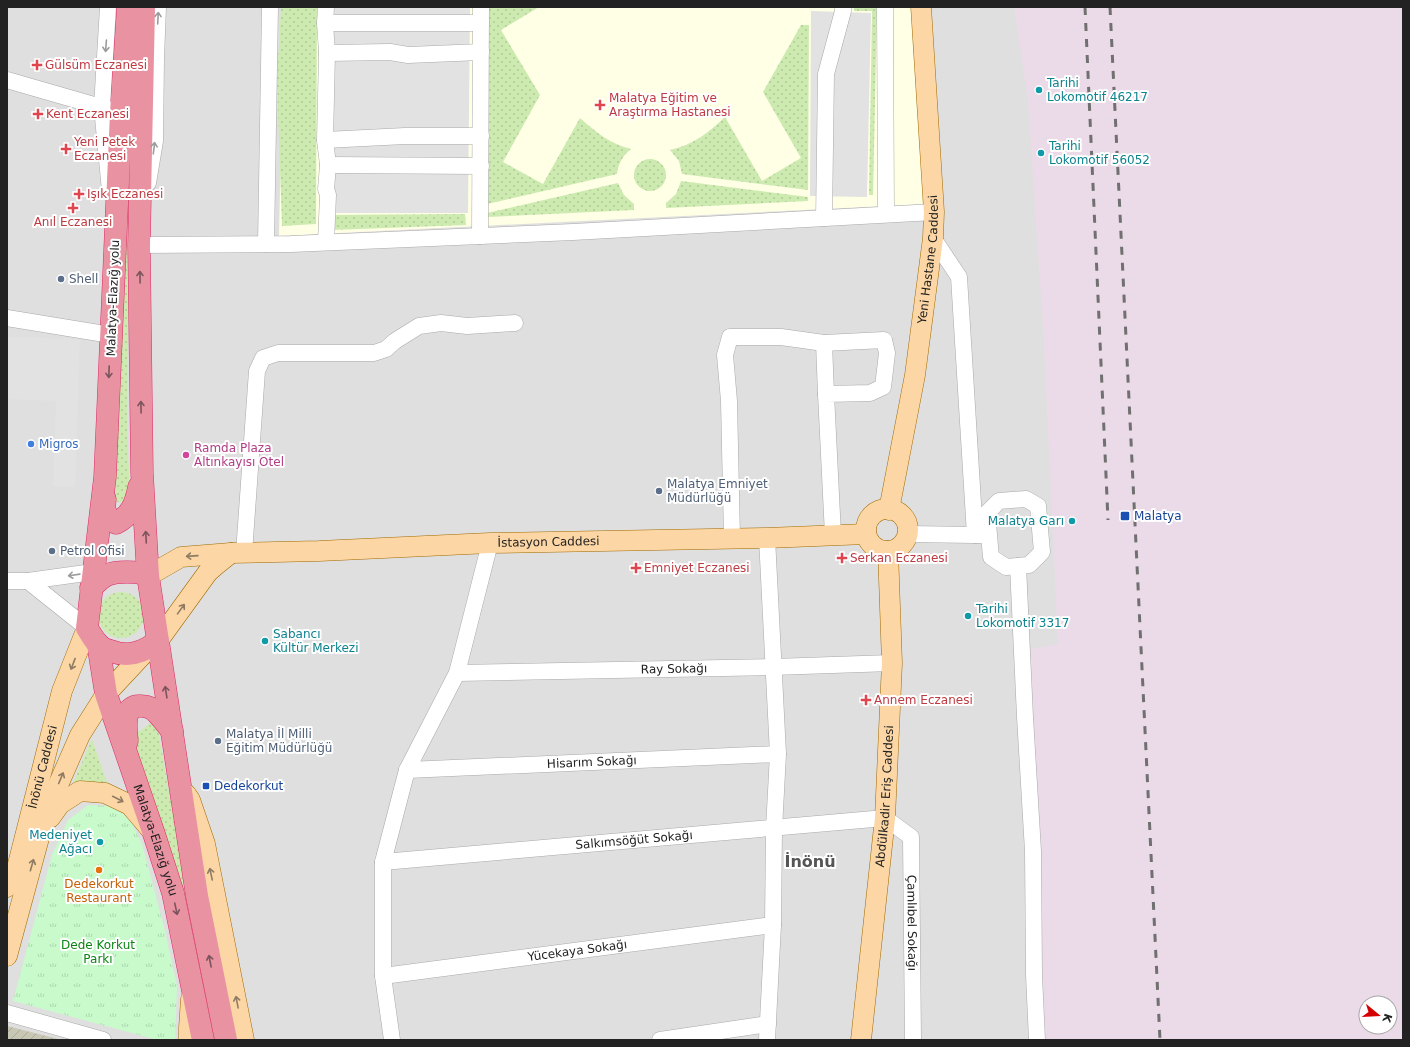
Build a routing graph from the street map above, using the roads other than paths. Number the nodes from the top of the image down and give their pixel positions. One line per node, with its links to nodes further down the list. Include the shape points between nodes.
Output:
1 (108, 7): 15 (street, one-way to 15)
2 (128, 7): 15 (highway, Malatya-Elazığ yolu)
3 (144, 7): 23 (highway, Malatya-Elazığ yolu)
4 (158, 7): 23 (street, one-way to 4, via 155,141)
5 (270, 7): 27 (street)
6 (481, 7): 11 (street)
7 (843, 7): 22 (street, via 826,74)
8 (885, 7): 21 (street)
9 (921, 7): 20 (main road, Yeni Hastane Caddesi)
10 (326, 15): 11 (street); 13 (street)
11 (481, 23): 12 (street)
12 (481, 52): 13 (street, via 408,55 390,52); 16 (street)
13 (327, 53): 17 (street)
14 (7, 80): 15 (street)
15 (111, 110): 30 (highway, Malatya-Elazığ yolu, via 115,249)
16 (481, 136): 17 (street); 19 (street)
17 (325, 140): 18 (street)
18 (328, 165): 19 (street); 26 (street)
19 (481, 166): 24 (street)
20 (934, 212): 21 (street); 25 (main road, Yeni Hastane Caddesi)
21 (886, 214): 22 (street)
22 (824, 218): 24 (street)
23 (140, 236): 27 (street); 33 (highway, Malatya-Elazığ yolu, one-way to 23)
24 (480, 236): 26 (street)
25 (933, 238): 35 (main road, Yeni Hastane Caddesi, via 915,375); 39 (street, via 959,277)
26 (326, 242): 27 (street)
27 (266, 244)
28 (7, 318): 30 (street)
29 (515, 323): 44 (street, via 467,326 442,323 419,326 386,349 374,353 278,352 263,358 257,371)
30 (111, 335): 34 (highway, Malatya-Elazığ yolu, one-way to 34)
31 (824, 343): 32 (street); 32 (street, via 884,340 887,353 883,387 870,393); 40 (street, via 781,337 730,337 725,355 729,401)
32 (826, 394): 38 (street)
33 (142, 473): 34 (highway, via 135,504 124,520 116,523 108,519 104,508); 46 (highway, Malatya-Elazığ yolu, one-way to 33)
34 (105, 478): 47 (highway, Malatya-Elazığ yolu)
35 (888, 510): 36 (main road, via 882,510 870,517); 37 (main road, via 895,511 905,520)
36 (866, 534): 38 (main road, İstasyon Caddesi); 43 (main road, via 875,548)
37 (907, 534): 39 (street); 43 (main road, via 900,546)
38 (833, 535): 41 (main road, İstasyon Caddesi)
39 (982, 535): 45 (street, via 991,557 1006,566); 45 (street, via 987,513 999,501 1026,498 1038,506 1042,552 1029,565)
40 (732, 538): 41 (main road, İstasyon Caddesi); 42 (main road, İstasyon Caddesi)
41 (767, 538): 53 (street)
42 (490, 543): 44 (main road, İstasyon Caddesi); 54 (street)
43 (888, 551): 52 (main road, Abdülkadir Eriş Caddesi)
44 (237, 553): 46 (main road, İstasyon Caddesi, one-way to 46, via 181,557); 51 (main road, one-way to 44, via 208,572)
45 (1018, 566): 84 (street, via 1033,851)
46 (148, 576): 47 (highway, via 140,572); 51 (highway, Malatya-Elazığ yolu)
47 (99, 578): 49 (street, one-way to 49); 50 (highway, Malatya-Elazığ yolu)
48 (7, 581): 49 (street)
49 (28, 581): 50 (street)
50 (92, 636): 51 (highway, via 105,649 119,654 133,654); 55 (highway, Malatya-Elazığ yolu); 66 (main road, İnönü Caddesi, one-way to 66, via 62,691)
51 (152, 645): 55 (main road); 56 (highway, Malatya-Elazığ yolu, one-way to 51)
52 (892, 663): 53 (street, Ray Sokağı); 61 (main road, Abdülkadir Eriş Caddesi)
53 (773, 667): 54 (street, Ray Sokağı); 57 (street)
54 (457, 673): 59 (street)
55 (106, 694): 58 (highway, Malatya-Elazığ yolu); 62 (main road, one-way to 55, via 80,735)
56 (172, 731): 58 (highway, via 151,708 137,705 132,708 126,722); 60 (highway, Malatya-Elazığ yolu)
57 (778, 754): 59 (street, Hisarım Sokağı); 63 (street)
58 (128, 760): 64 (highway, Malatya-Elazığ yolu)
59 (407, 770): 65 (street)
60 (180, 786): 78 (highway, Malatya-Elazığ yolu, one-way to 60, via 197,896); 79 (main road, one-way to 60, via 205,844 190,800)
61 (885, 818): 63 (street, Salkımsöğüt Sokağı); 82 (main road, Abdülkadir Eriş Caddesi); 83 (street, Çamlıbel Sokağı, via 911,837)
62 (42, 828): 64 (main road, one-way to 64, via 60,804 80,791 105,793 130,806); 70 (main road, one-way to 62)
63 (774, 829): 65 (street, Salkımsöğüt Sokağı); 69 (street)
64 (154, 834): 72 (highway, Malatya-Elazığ yolu, one-way to 72, via 173,893)
65 (382, 862): 71 (street)
66 (17, 870): 67 (main road); 68 (main road, İnönü Caddesi)
67 (7, 886)
68 (7, 908)
69 (773, 925): 71 (street, Yücekaya Sokağı); 74 (street)
70 (7, 956)
71 (383, 976): 80 (street)
72 (192, 989): 76 (main road); 77 (highway, Malatya-Elazığ yolu)
73 (7, 1013): 75 (street)
74 (767, 1032): 81 (street)
75 (103, 1040)
76 (189, 1040)
77 (202, 1040)
78 (226, 1040)
79 (244, 1040)
80 (392, 1040)
81 (660, 1040)
82 (861, 1040)
83 (913, 1040)
84 (1037, 1040)

